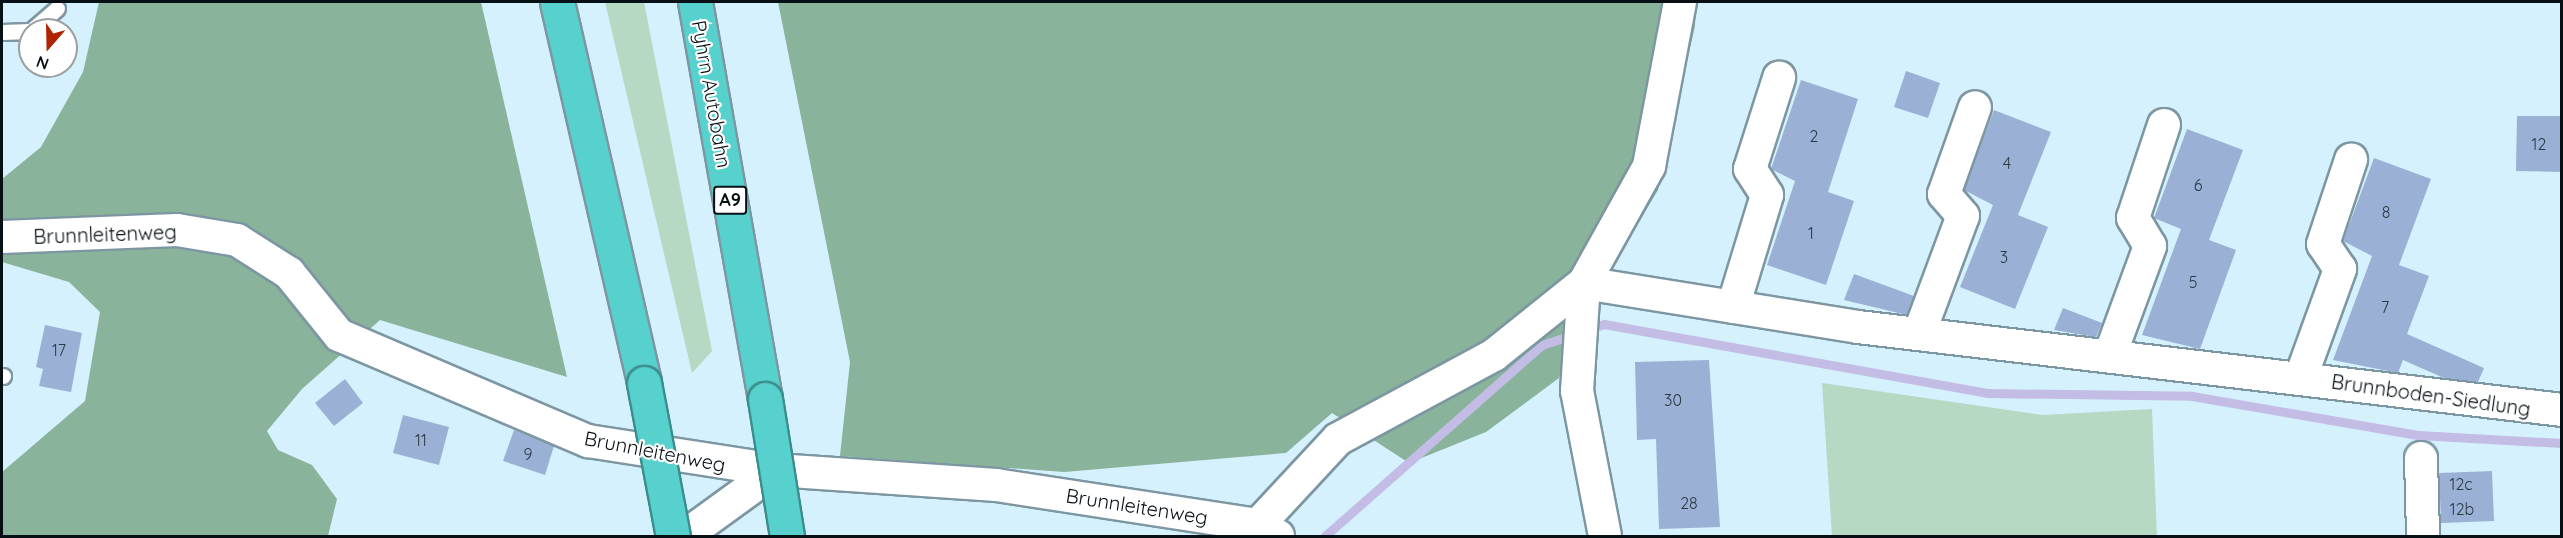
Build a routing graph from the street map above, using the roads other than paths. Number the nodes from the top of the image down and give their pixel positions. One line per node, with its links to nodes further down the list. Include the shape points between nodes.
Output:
1 (557, 2): 22 (highway, bridge, via 644,383)
2 (695, 2): 24 (highway, Pyhrn Autobahn / A9, bridge)
3 (1680, 2): 13 (street, via 1648,166)
4 (57, 8): 5 (lane)
5 (46, 18)
6 (18, 31): 7 (lane)
7 (2, 32)
8 (1779, 78): 14 (street, via 1750,169 1767,195)
9 (1975, 107): 15 (street, via 1944,194 1963,216)
10 (2164, 125): 16 (street, via 2133,218 2150,246)
11 (2351, 160): 17 (street, Brunnboden-Siedlung, via 2323,244 2340,269)
12 (2, 237): 20 (street, Brunnleitenweg, via 177,230 237,240 289,273 339,335 527,416 588,441)
13 (1583, 297): 14 (street, Brunnboden-Siedlung); 21 (street, Brunnleitenweg, via 1494,355 1338,439); 25 (street, via 1577,391)
14 (1733, 307): 15 (street, Brunnboden-Siedlung)
15 (1919, 334): 16 (street, Brunnboden-Siedlung)
16 (2110, 355): 17 (street, Brunnboden-Siedlung)
17 (2301, 377): 18 (street, Brunnboden-Siedlung)
18 (2562, 411)
19 (2421, 458): 26 (street)
20 (776, 470): 21 (street, Brunnleitenweg, via 996,485); 23 (street)
21 (1268, 531)
22 (673, 537)
23 (686, 537)
24 (787, 537)
25 (1605, 537)
26 (2423, 537)

